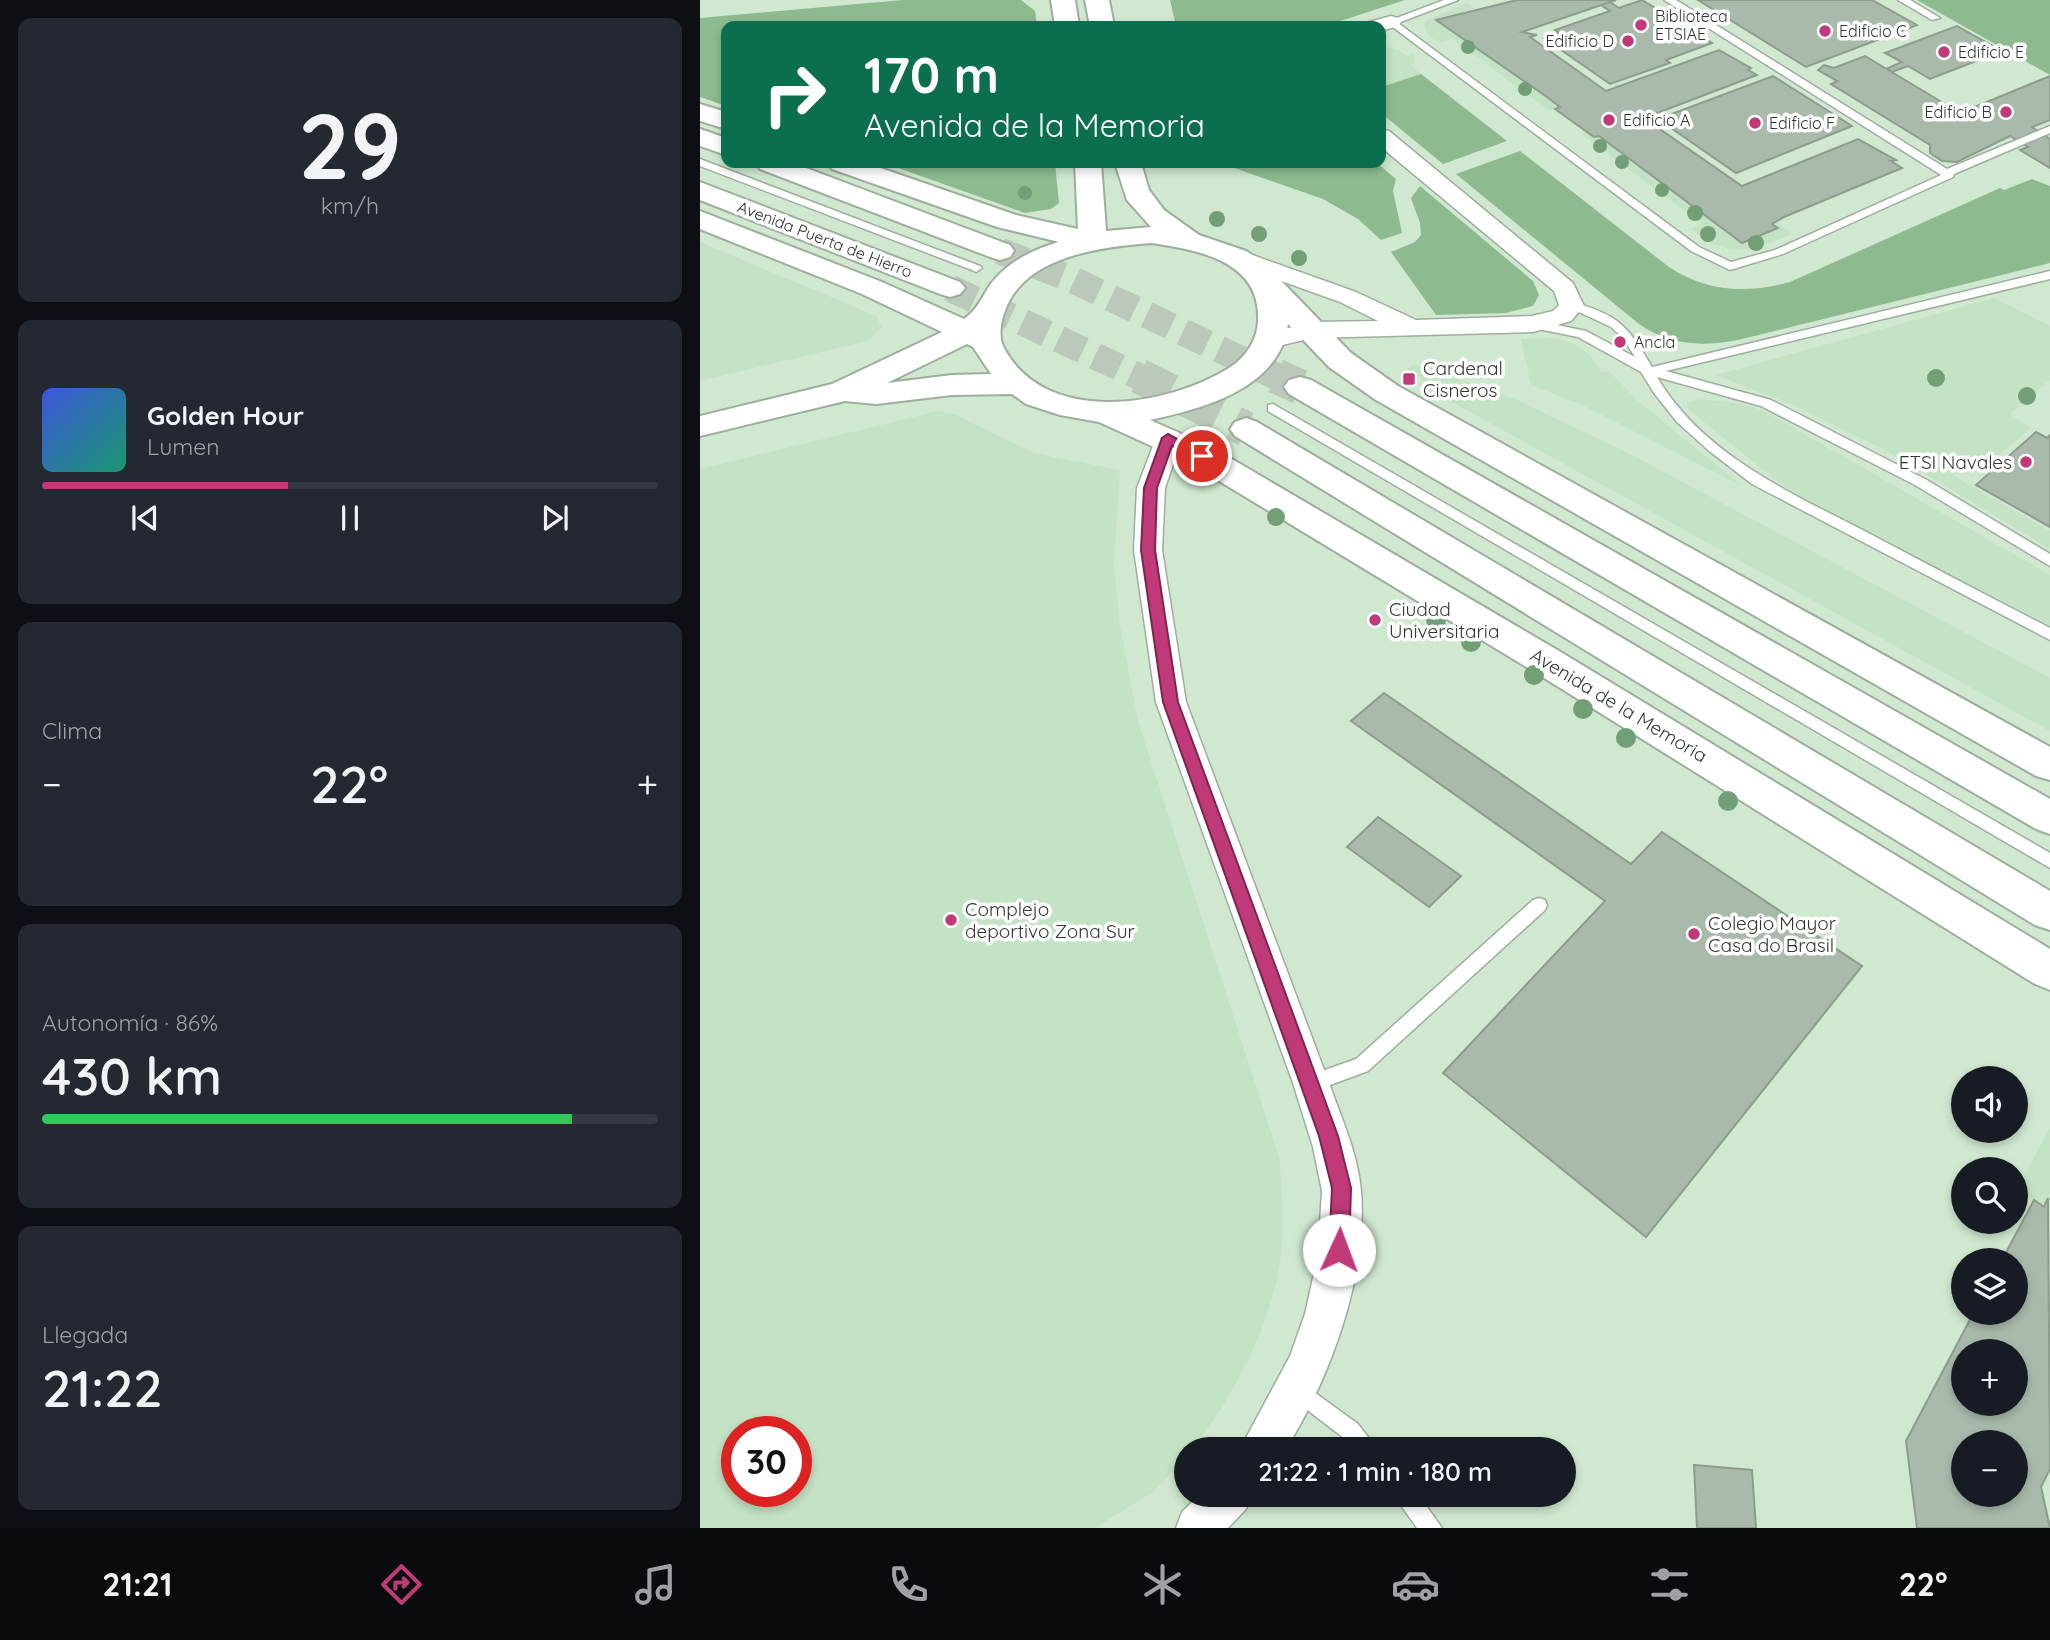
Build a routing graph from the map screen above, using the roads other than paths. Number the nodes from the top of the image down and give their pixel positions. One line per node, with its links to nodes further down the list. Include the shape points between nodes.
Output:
1 (1063, 0): 7 (main road)
2 (1097, 0): 8 (main road)
3 (1453, 0): 9 (lane)
4 (1669, 0): 22 (lane)
5 (1903, 0): 6 (lane)
6 (1936, 18)
7 (1066, 21)
8 (1101, 21)
9 (1386, 23)
10 (1386, 25): 22 (lane, via 1695,249 1730,266 1779,252 1949,175)
11 (700, 112): 12 (main road)
12 (721, 119)
13 (2050, 129): 22 (lane)
14 (700, 137): 16 (main road)
15 (1386, 140): 33 (street, via 1565,288)
16 (721, 145)
17 (700, 162): 29 (lane)
18 (782, 168): 27 (main road)
19 (855, 168): 26 (main road, via 1007,221)
20 (1089, 168): 26 (main road)
21 (1129, 168): 25 (main road, via 1145,210)
22 (1946, 173)
23 (700, 190): 32 (main road, Avenida Puerta de Hierro)
24 (700, 219): 36 (main road)
25 (1188, 239): 26 (main road, via 1151,235); 28 (main road)
26 (1092, 241): 36 (main road, via 1024,270 995,300)
27 (1000, 251)
28 (1236, 257): 31 (main road); 35 (street)
29 (976, 268)
30 (2050, 275): 39 (lane)
31 (1268, 286): 37 (main road); 38 (main road, via 1276,312)
32 (950, 288)
33 (1572, 306): 34 (street, via 1562,316); 39 (lane, via 1603,316 1630,335)
34 (1533, 324): 35 (street); 39 (lane, via 1582,334)
35 (1422, 329): 37 (street)
36 (980, 330): 40 (main road, via 998,370); 42 (main road)
37 (1312, 330): 38 (street); 49 (main road, via 1340,360 1387,393)
38 (1270, 340): 43 (main road, via 1247,370 1220,388 1147,411)
39 (1650, 372): 47 (lane, via 1766,403 1920,482); 48 (lane, via 1672,409 1714,450 1757,481)
40 (1014, 384): 42 (main road, via 951,385 876,394); 43 (main road, via 1039,399)
41 (1300, 387): 50 (main road)
42 (842, 392): 45 (main road)
43 (1107, 413): 46 (main road, Avenida de la Memoria)
44 (1259, 419): 51 (lane); 53 (main road)
45 (700, 426)
46 (1168, 438): 54 (main road, Avenida de la Memoria, via 1546,661); 55 (street, via 1150,488 1148,550 1171,702)
47 (2050, 561)
48 (2050, 635)
49 (2050, 765)
50 (2050, 818)
51 (2050, 861)
52 (1539, 905): 55 (lane, via 1362,1065)
53 (2050, 912)
54 (2050, 971)
55 (1311, 1083): 56 (street, via 1341,1188 1339,1250 1316,1350)
56 (1296, 1389): 57 (street); 58 (lane)
57 (1268, 1437)
58 (1356, 1437)
59 (1218, 1507): 61 (street)
60 (1415, 1507): 62 (lane)
61 (1198, 1528)
62 (1432, 1528)

